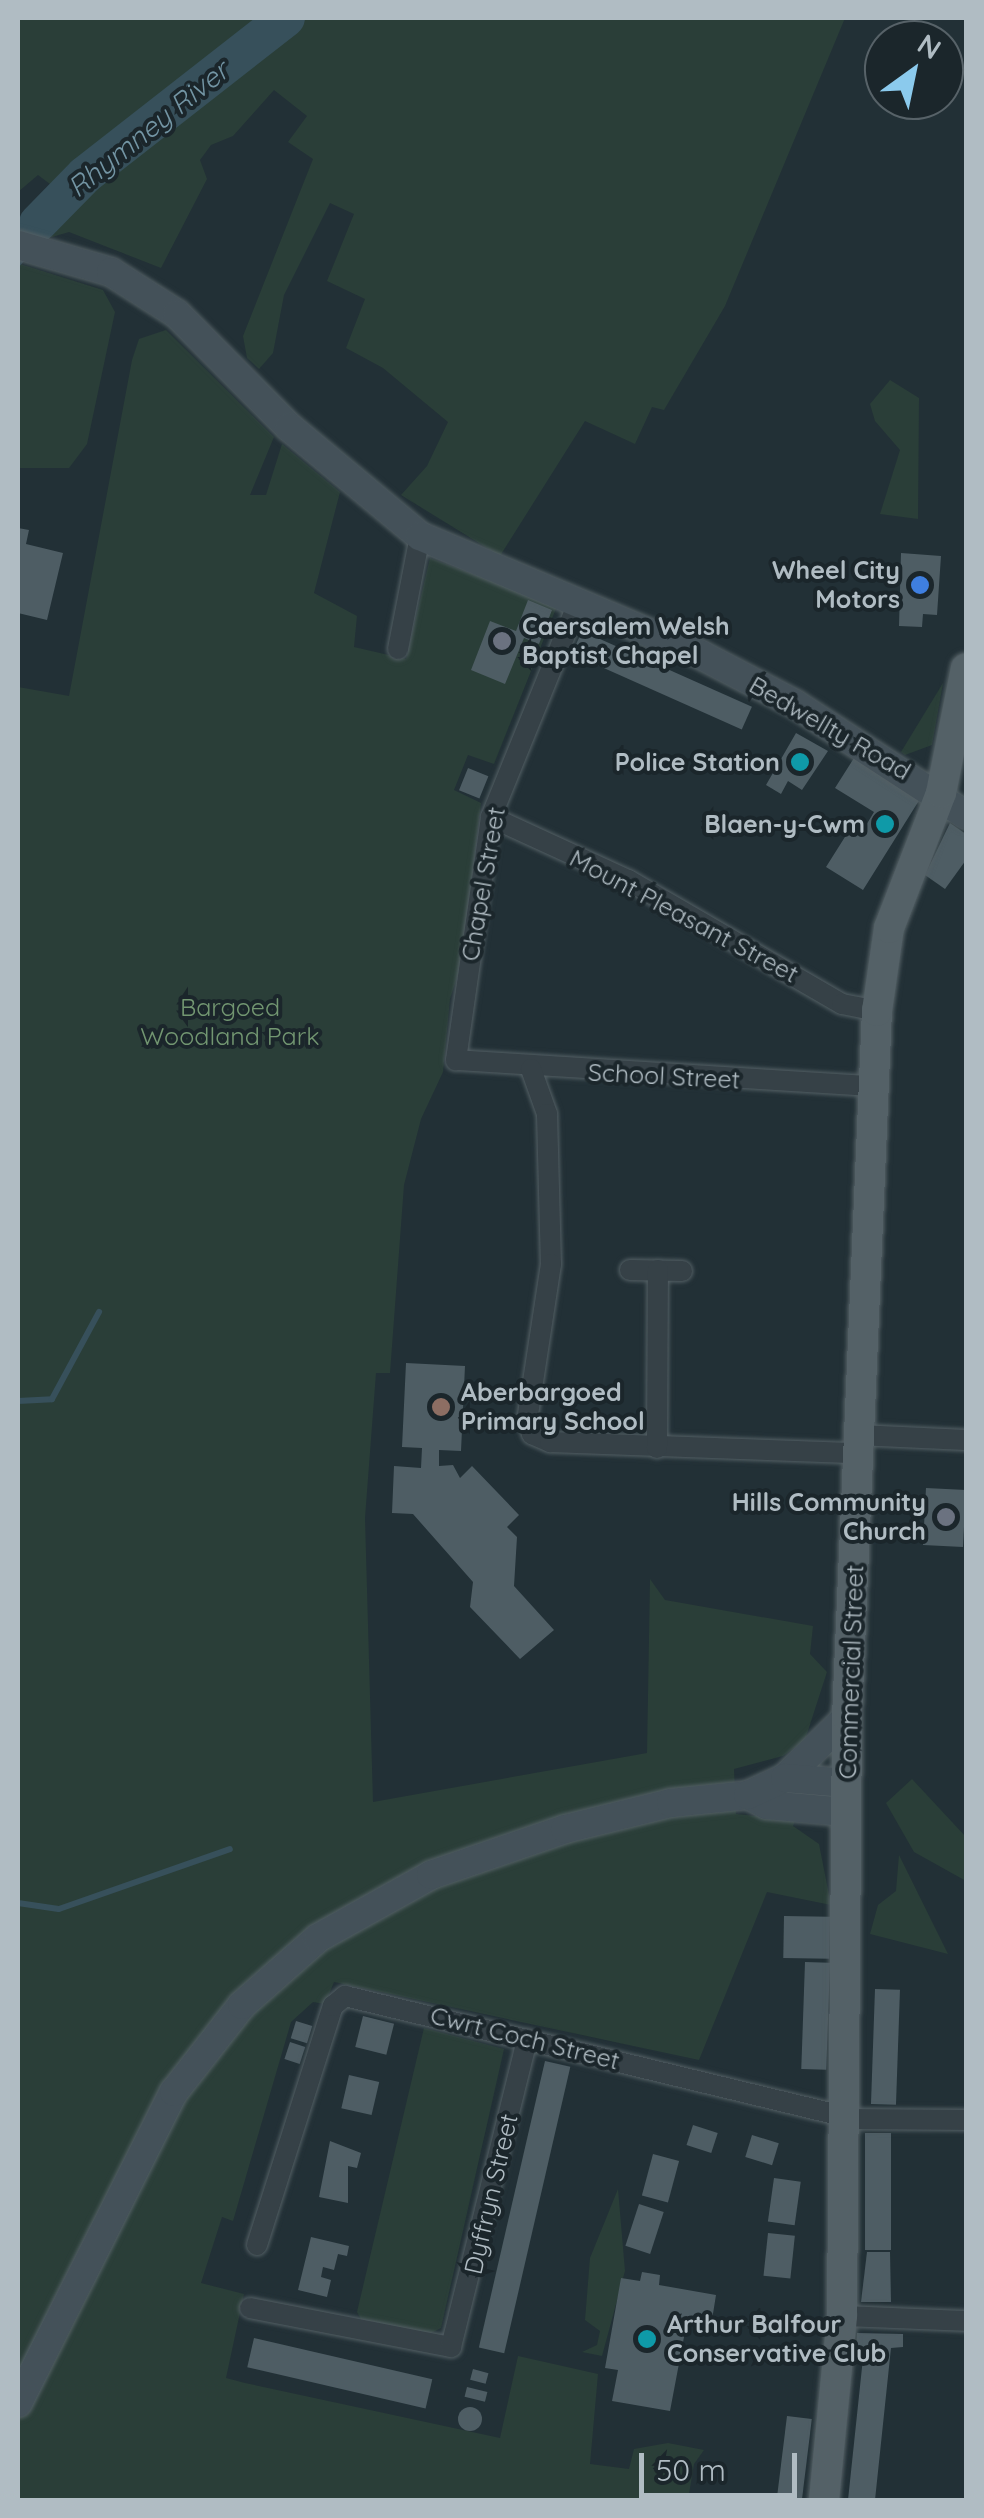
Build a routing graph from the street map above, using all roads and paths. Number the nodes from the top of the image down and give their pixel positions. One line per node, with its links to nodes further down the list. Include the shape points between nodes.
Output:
1 (25, 247): 2 (street, Bedwellty Road, via 111,272 177,314 289,427)
2 (420, 536): 3 (street, Bedwellty Road); 4 (street)
3 (578, 603): 7 (street, Bedwellty Road, via 779,696); 9 (street, Chapel Street)
4 (398, 650)
5 (966, 668): 7 (main road, Commercial Street)
6 (966, 749): 7 (street)
7 (940, 793): 8 (street, Bedwellty Road); 10 (main road, Commercial Street, via 889,928)
8 (966, 815)
9 (491, 817): 10 (street, Mount Pleasant Street, via 628,880 842,1004); 11 (street, Chapel Street)
10 (878, 1011): 13 (main road, Commercial Street)
11 (456, 1060): 12 (street, School Street)
12 (531, 1069): 13 (street, School Street); 19 (street, via 550,1144 551,1264 528,1420 532,1434 550,1442)
13 (873, 1086): 18 (main road, Commercial Street)
14 (630, 1270): 15 (street)
15 (658, 1270): 16 (street); 19 (street)
16 (682, 1270)
17 (966, 1440): 18 (street)
18 (858, 1444): 19 (street); 20 (main road, Commercial Street)
19 (658, 1448)
20 (847, 1718): 21 (street); 23 (main road, Commercial Street)
21 (785, 1778): 22 (street); 23 (street)
22 (748, 1795): 23 (street, via 767,1805); 31 (street, via 672,1804 496,1850 347,1919 280,1970 207,2045 174,2092)
23 (846, 1797): 25 (main road, Commercial Street)
24 (527, 2038): 25 (street, Cwrt Coch Street); 27 (street, Cwrt Coch Street, via 345,1996 334,2006); 28 (street, Dyffryn Street, via 450,2347)
25 (844, 2116): 26 (street, Cwrt Coch Street); 29 (main road, Commercial Street)
26 (966, 2120)
27 (256, 2246)
28 (250, 2308)
29 (842, 2316): 30 (street); 32 (main road, Commercial Street)
30 (966, 2321)
31 (18, 2403)
32 (824, 2500)

